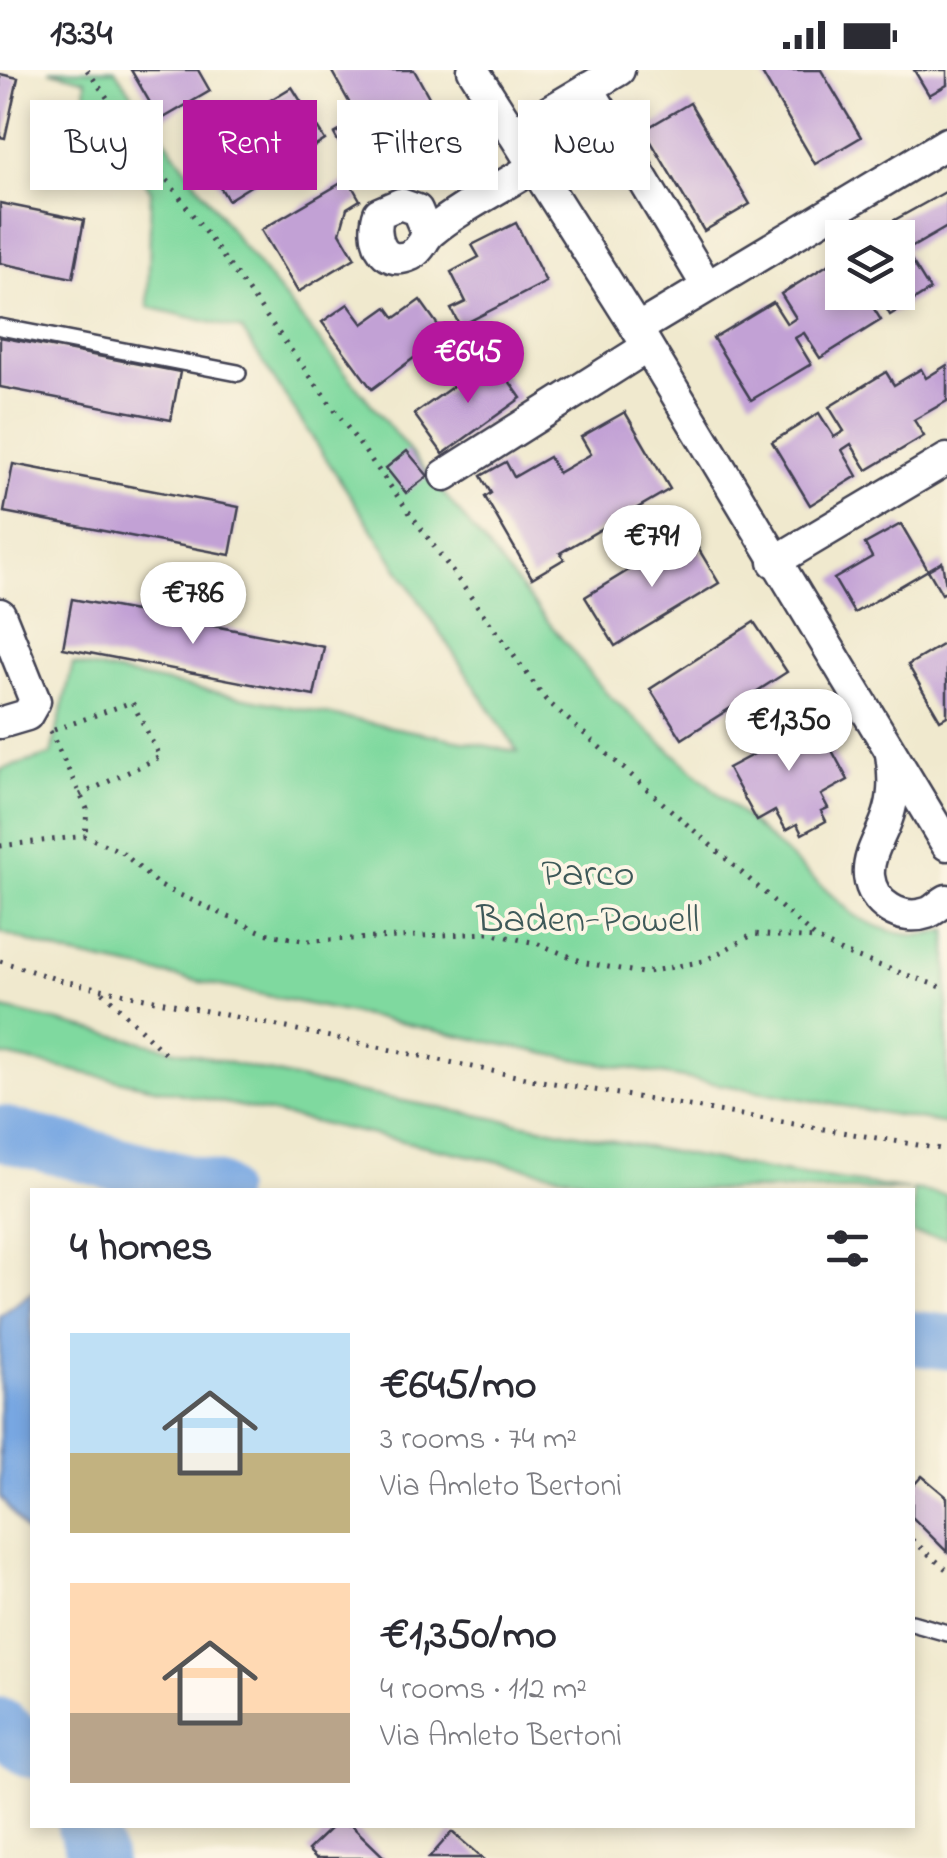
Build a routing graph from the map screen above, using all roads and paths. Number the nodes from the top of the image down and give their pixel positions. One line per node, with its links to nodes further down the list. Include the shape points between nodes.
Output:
1 (88, 70): 28 (path, via 546,700)
2 (473, 70): 5 (street)
3 (619, 70): 4 (street)
4 (588, 88): 5 (street); 11 (street)
5 (513, 133): 6 (street)
6 (518, 142)
7 (947, 143): 11 (street)
8 (518, 177): 10 (street)
9 (546, 190): 13 (street)
10 (427, 234)
11 (707, 286): 13 (street)
12 (0, 327): 14 (lane)
13 (642, 338): 16 (street); 17 (street)
14 (238, 373)
15 (947, 459): 17 (street)
16 (445, 474)
17 (774, 562): 22 (street)
18 (1, 619): 19 (street)
19 (35, 701): 20 (street, via 26,715); 21 (path)
20 (0, 723)
21 (50, 732): 23 (path); 23 (path, via 132,702 160,757)
22 (890, 752): 25 (street); 27 (street, via 892,795 870,863 873,892 884,907 900,913 927,913)
23 (80, 795): 24 (path, via 87,809)
24 (85, 836): 26 (path); 28 (path, via 122,852 158,885 264,933 307,941 489,933 642,973 704,961 754,934)
25 (947, 845)
26 (0, 846)
27 (947, 900)
28 (817, 939): 30 (path)
29 (0, 961): 31 (path)
30 (947, 988)
31 (101, 989): 32 (path); 33 (path, via 543,1082)
32 (167, 1056)
33 (947, 1150)
34 (915, 1543): 35 (path)
35 (947, 1570)
36 (915, 1624): 37 (lane)
37 (947, 1633)

